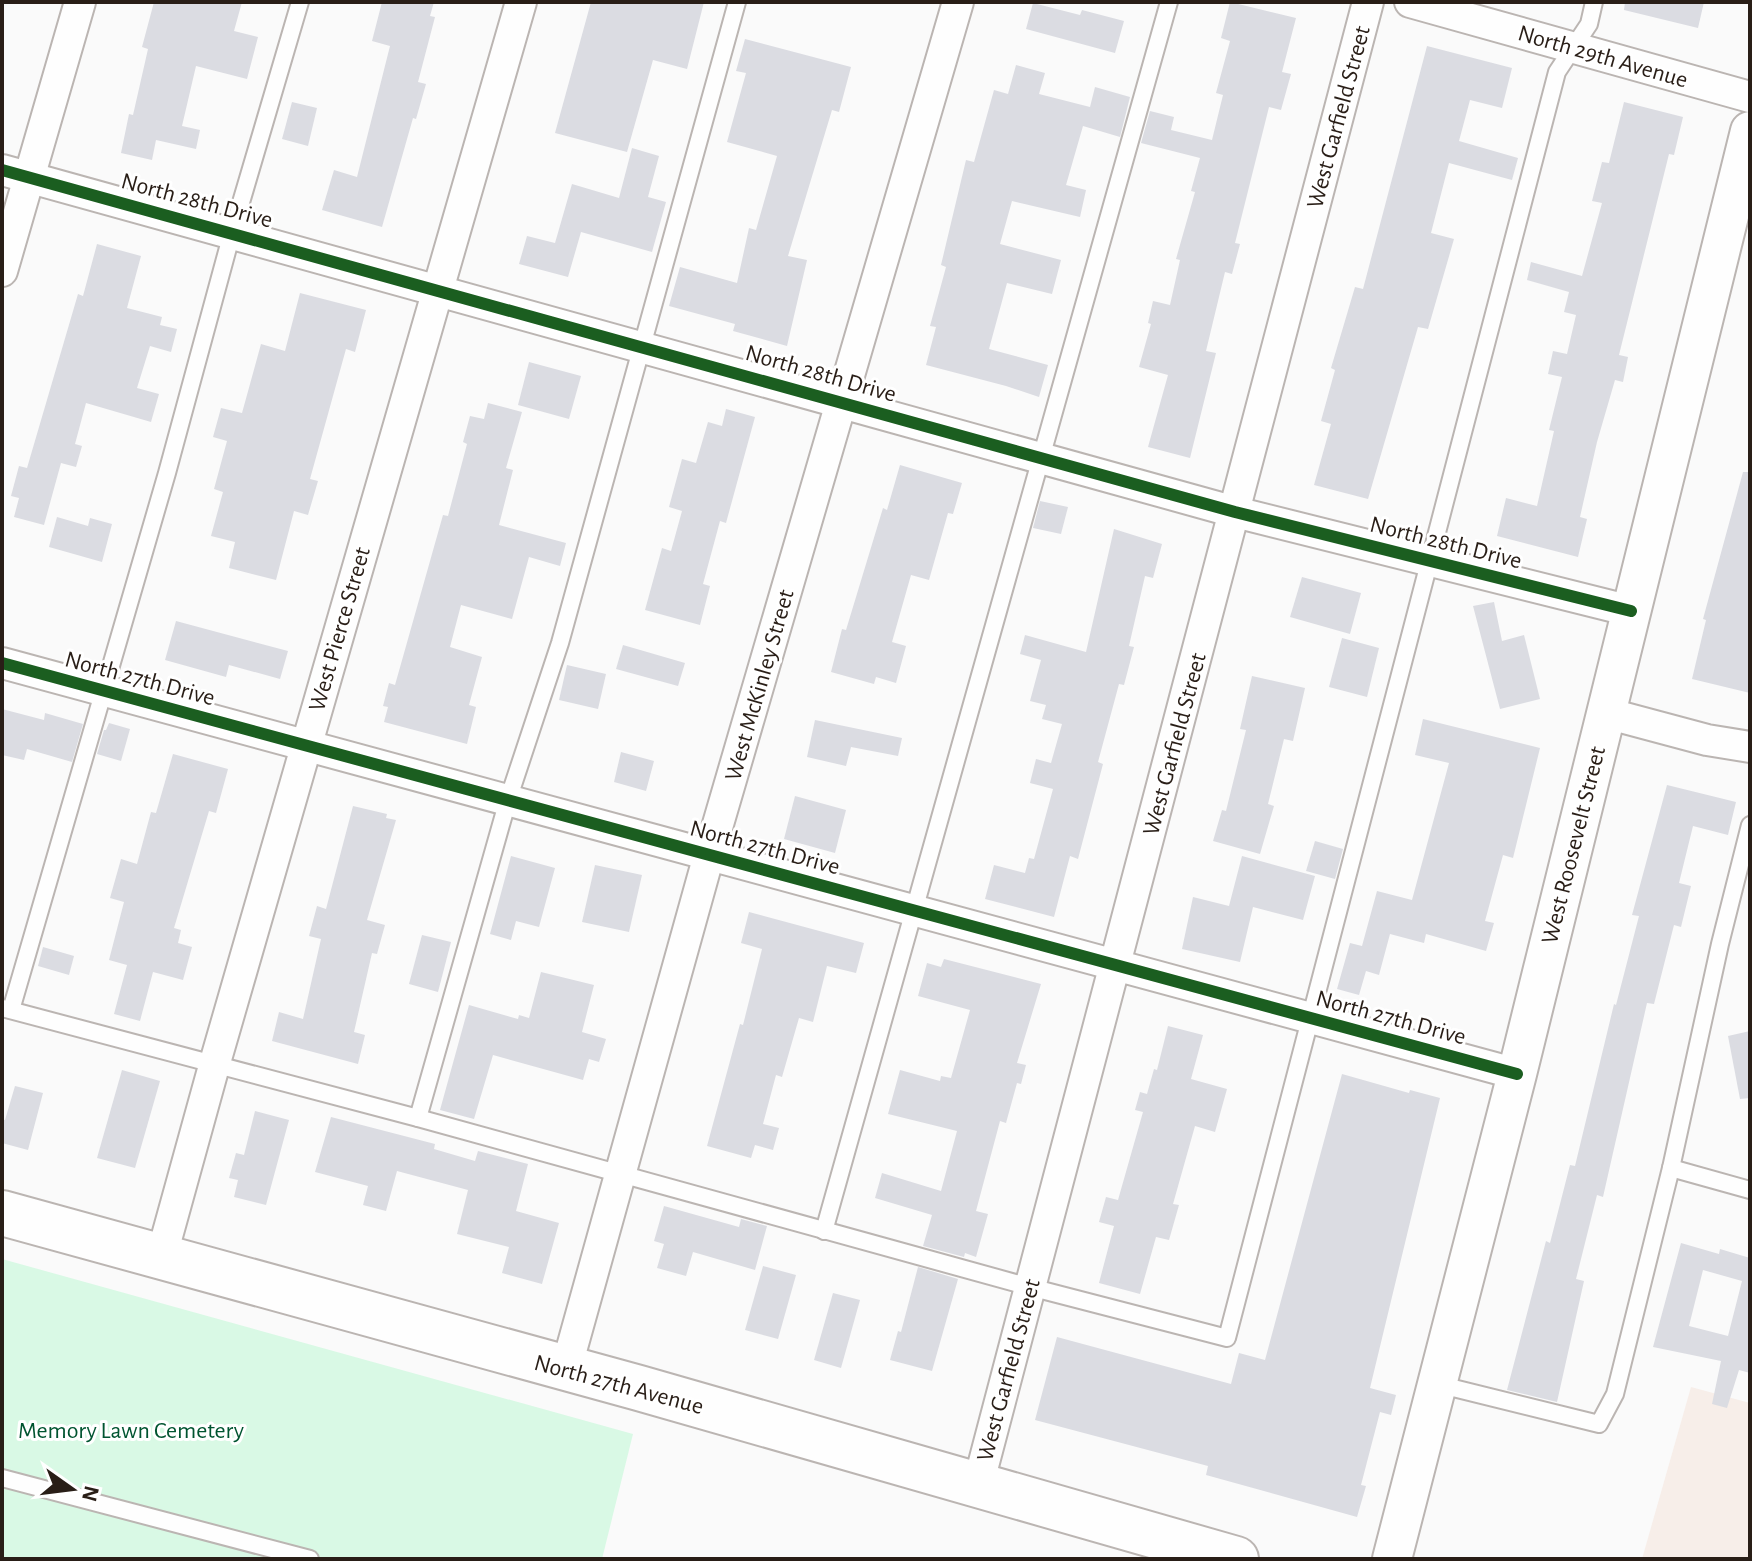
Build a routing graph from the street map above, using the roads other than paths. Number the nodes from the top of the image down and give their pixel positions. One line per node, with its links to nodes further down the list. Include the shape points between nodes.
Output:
1 (80, 2): 13 (street)
2 (300, 2): 14 (lane)
3 (521, 2): 16 (street, West Pierce Street)
4 (737, 2): 17 (lane)
5 (958, 2): 18 (street, West McKinley Street)
6 (1169, 2): 19 (lane)
7 (1368, 2): 20 (street, West Garfield Street)
8 (1594, 2): 10 (lane, via 1589,24)
9 (1423, 4): 10 (street, North 29th Avenue)
10 (1573, 47): 11 (street, North 29th Avenue); 21 (lane, via 1557,72)
11 (1750, 97)
12 (1750, 131): 22 (street, West Roosevelt Street)
13 (16, 174): 14 (street, North 28th Drive); 15 (street)
14 (232, 233): 16 (street, North 28th Drive); 24 (lane)
15 (2, 271)
16 (437, 290): 17 (street, North 28th Drive); 26 (street, West Pierce Street)
17 (641, 346): 18 (street, North 28th Drive); 28 (lane, via 560,643)
18 (842, 403): 19 (street, North 28th Drive); 30 (street, West McKinley Street)
19 (1042, 457): 20 (street, North 28th Drive); 31 (lane)
20 (1235, 512): 21 (street, North 28th Drive); 32 (street, West Garfield Street)
21 (1431, 560): 22 (street, North 28th Drive); 34 (lane)
22 (1631, 611): 25 (street, West Roosevelt Street)
23 (2, 663): 24 (street, North 27th Drive)
24 (102, 690): 26 (street, North 27th Drive); 33 (lane)
25 (1606, 713): 27 (street); 36 (street, West Roosevelt Street)
26 (306, 746): 28 (street, North 27th Drive); 35 (street, West Pierce Street)
27 (1750, 747)
28 (508, 800): 30 (street, North 27th Drive); 37 (lane)
29 (1750, 825): 38 (lane)
30 (709, 855): 31 (street, North 27th Drive); 39 (street, West McKinley Street)
31 (912, 910): 32 (street, North 27th Drive); 42 (lane)
32 (1115, 965): 34 (street, North 27th Drive); 44 (street, West Garfield Street)
33 (6, 1009): 35 (lane)
34 (1312, 1018): 36 (street, North 27th Drive); 44 (lane, via 1227,1338)
35 (214, 1066): 37 (lane); 43 (street, West Pierce Street)
36 (1517, 1074): 46 (street, West Roosevelt Street)
37 (418, 1118): 39 (lane)
38 (1671, 1168): 40 (lane); 46 (lane, via 1615,1394 1599,1424)
39 (620, 1175): 42 (lane); 45 (street, West McKinley Street)
40 (1750, 1190)
41 (2, 1213): 43 (main road, North 27th Avenue)
42 (824, 1231): 44 (lane)
43 (161, 1258): 45 (main road, North 27th Avenue)
44 (1030, 1287): 48 (street, West Garfield Street)
45 (566, 1369): 48 (main road, North 27th Avenue)
46 (1437, 1384): 51 (street, West Roosevelt Street)
47 (2, 1478): 49 (lane)
48 (978, 1485): 50 (main road, North 27th Avenue)
49 (310, 1559)
50 (1236, 1559)
51 (1392, 1559)

